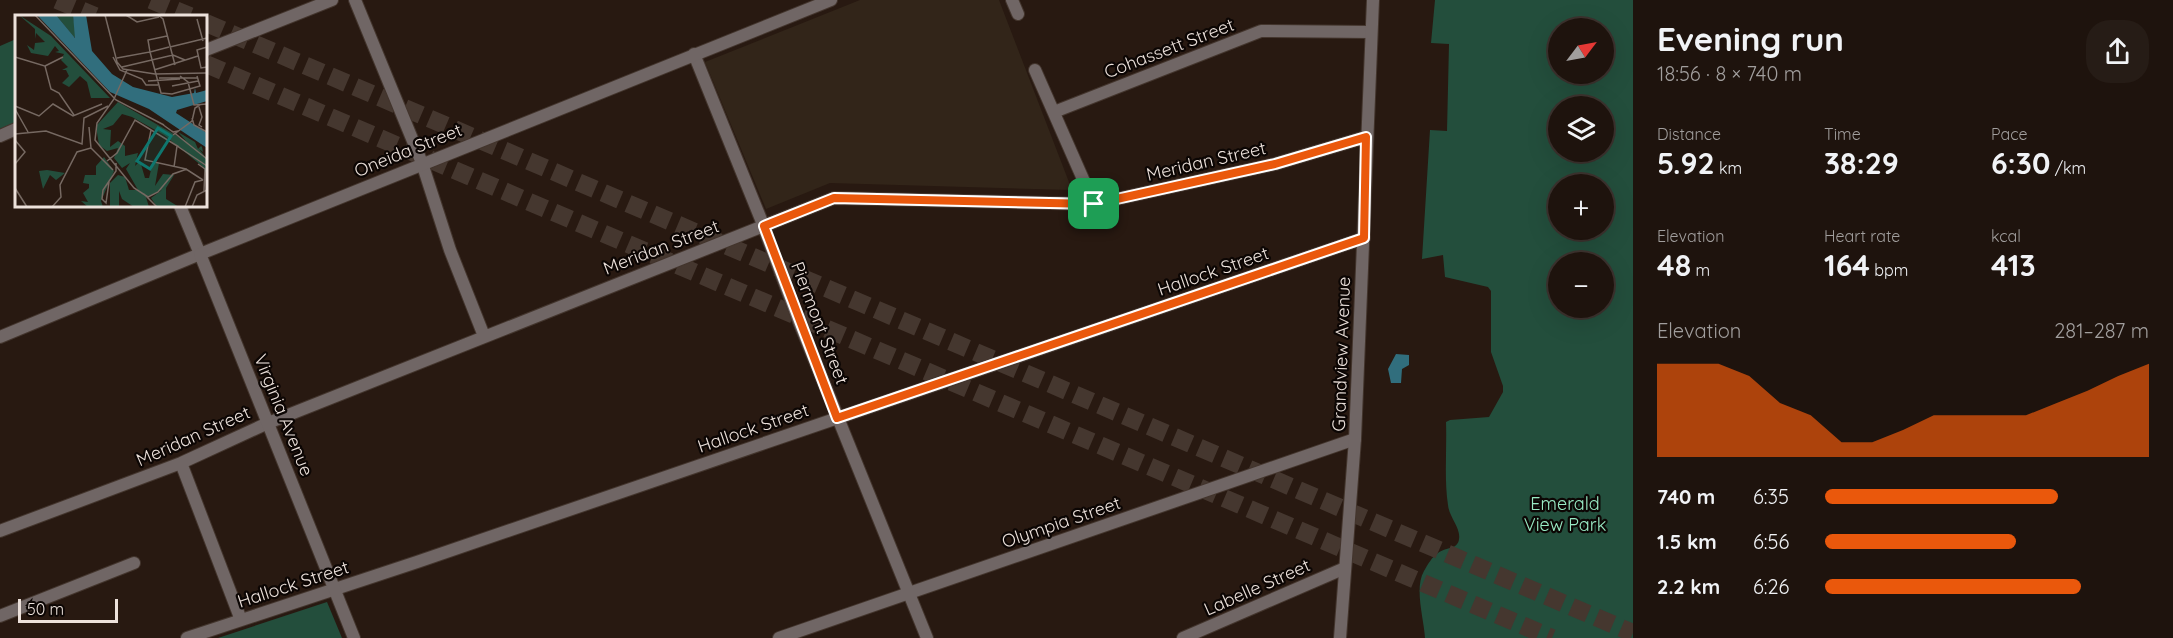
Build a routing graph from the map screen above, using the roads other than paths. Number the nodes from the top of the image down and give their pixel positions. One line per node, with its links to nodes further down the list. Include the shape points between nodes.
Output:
1 (332, 0): 8 (street)
2 (355, 0): 15 (street)
3 (831, 0): 9 (street, Oneida Street)
4 (1012, 0): 6 (street)
5 (1372, 0): 7 (street, Grandview Avenue)
6 (1018, 14)
7 (1371, 32): 11 (street, Cohassett Street, via 1261,31); 14 (street, Grandview Avenue)
8 (207, 50)
9 (694, 54): 15 (street, Oneida Street); 18 (street, Piermont Street)
10 (1035, 69): 11 (street)
11 (1054, 112): 16 (street)
12 (15, 129): 13 (street)
13 (0, 136)
14 (1366, 137): 16 (street, Meridan Street, via 1275,164); 19 (street, Grandview Avenue)
15 (422, 163): 20 (street, Oneida Street); 21 (street)
16 (1094, 204): 18 (street, Meridan Street, via 834,198)
17 (180, 207): 20 (street, Virginia Avenue)
18 (764, 226): 21 (street, Meridan Street); 23 (street, Piermont Street)
19 (1364, 238): 23 (street, Hallock Street); 25 (street, Grandview Avenue)
20 (200, 254): 22 (street, Oneida Street); 24 (street, Virginia Avenue)
21 (484, 336): 24 (street, Meridan Street)
22 (0, 337)
23 (837, 418): 30 (street, Hallock Street); 31 (street, Piermont Street)
24 (268, 423): 26 (street, Meridan Street); 30 (street, Virginia Avenue)
25 (1355, 439): 29 (street, Grandview Avenue); 31 (street, Olympia Street)
26 (182, 463): 27 (street, Meridan Street); 33 (street)
27 (0, 531)
28 (134, 563): 32 (street)
29 (1345, 568): 38 (street, Labelle Street); 39 (street, Grandview Avenue)
30 (335, 589): 33 (street, Hallock Street); 35 (street, Virginia Avenue)
31 (909, 593): 36 (street, Olympia Street); 37 (street, Piermont Street)
32 (0, 616)
33 (241, 620): 34 (street, Hallock Street)
34 (187, 638)
35 (354, 638)
36 (779, 638)
37 (927, 638)
38 (1183, 638)
39 (1340, 638)

